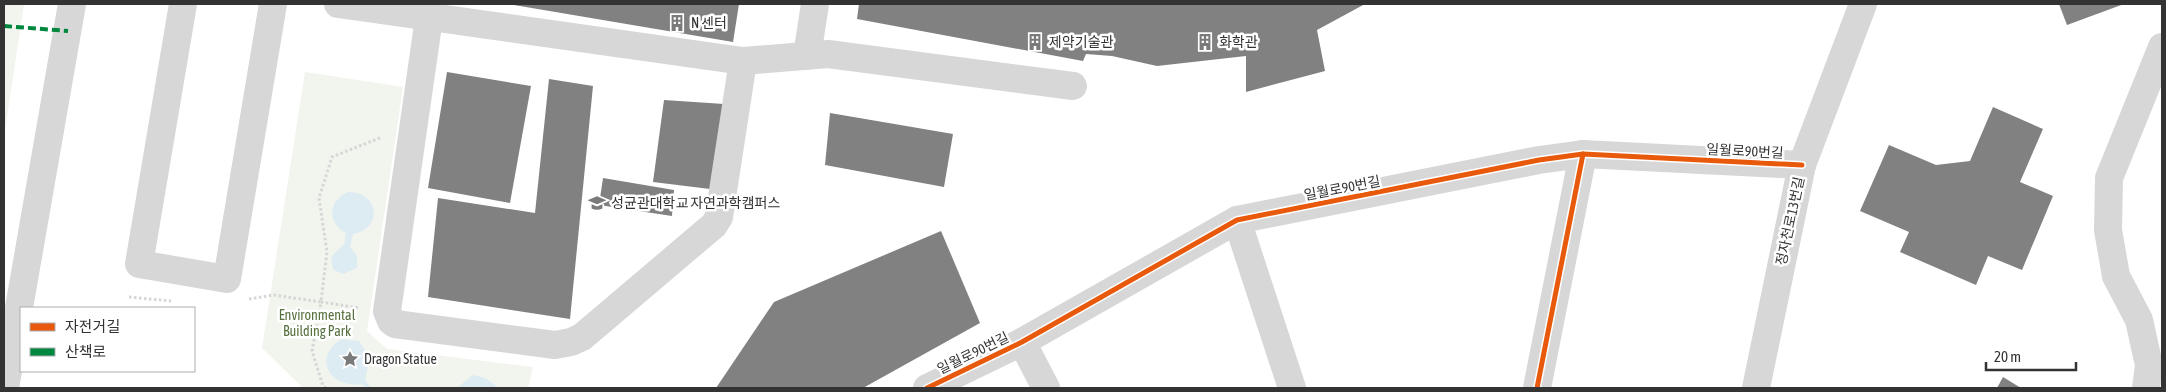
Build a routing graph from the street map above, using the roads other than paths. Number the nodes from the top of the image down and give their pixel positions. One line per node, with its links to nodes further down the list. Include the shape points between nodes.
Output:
1 (72, 4): 16 (street)
2 (183, 4): 3 (street, via 139,264 226,279)
3 (273, 4)
4 (815, 4): 9 (street)
5 (1863, 4): 13 (street, 정자천로13번길)
6 (352, 5): 7 (street)
7 (430, 11): 10 (street); 10 (street, via 388,312 395,324 555,345 582,337 714,225 719,217)
8 (2162, 47): 22 (street, via 2109,178 2108,230 2116,276 2138,320 2149,365)
9 (807, 56): 10 (street); 11 (street, via 828,54)
10 (743, 61)
11 (1073, 86)
12 (1583, 154): 13 (street, 일월로90번길); 14 (street, 일월로90번길); 20 (street)
13 (1802, 165): 21 (street, 정자천로13번길)
14 (1237, 220): 15 (street, 일월로90번길); 19 (street)
15 (1022, 342): 17 (street, 일월로90번길); 18 (street)
16 (5, 388)
17 (927, 388)
18 (1046, 388)
19 (1292, 388)
20 (1537, 388)
21 (1756, 388)
22 (2146, 388)

